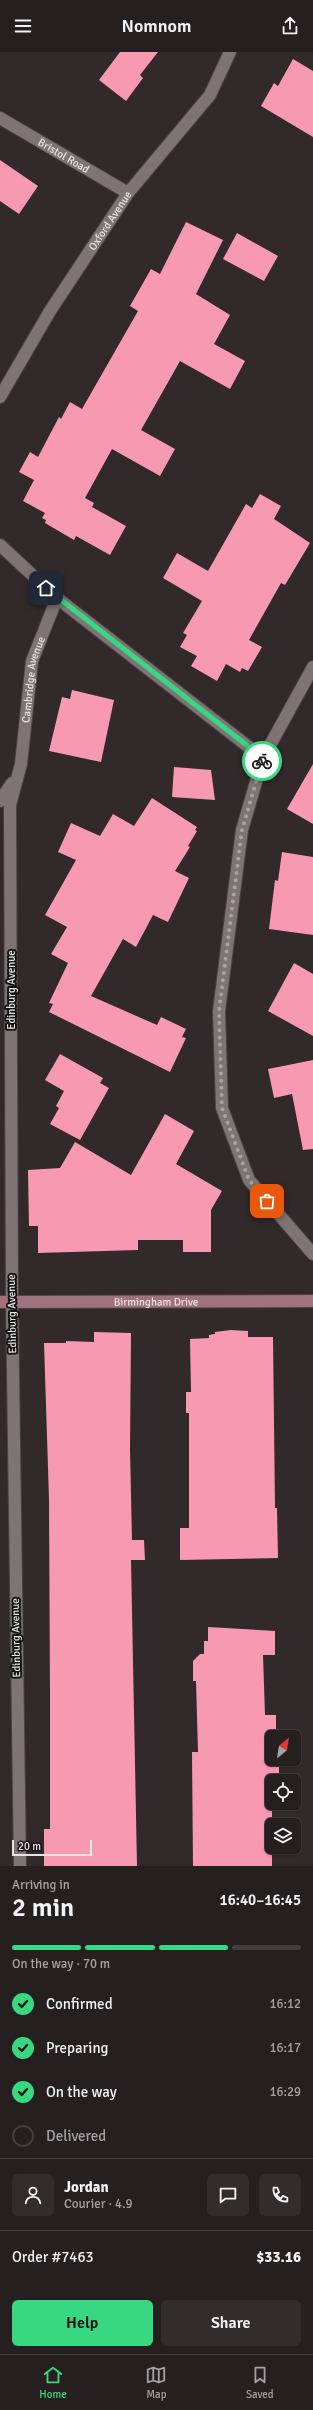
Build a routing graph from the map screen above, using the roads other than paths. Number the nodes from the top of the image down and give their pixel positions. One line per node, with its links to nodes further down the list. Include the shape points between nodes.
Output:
1 (230, 52): 3 (street, Oxford Avenue, via 210,95)
2 (0, 118): 3 (street, Bristol Road)
3 (128, 193): 4 (street, Oxford Avenue, via 50,311)
4 (0, 397)
5 (0, 545): 6 (street)
6 (57, 598): 8 (street); 9 (street, Cambridge Avenue, via 32,661)
7 (313, 667): 8 (street)
8 (263, 758): 11 (street, via 242,830 219,1011 222,1108 249,1180)
9 (20, 764): 10 (street, via 8,792); 13 (street, Edinburg Avenue, via 10,805)
10 (0, 801)
11 (313, 1254)
12 (313, 1301): 13 (main road, Birmingham Drive)
13 (6, 1302): 14 (street, Edinburg Avenue)
14 (20, 1866)

